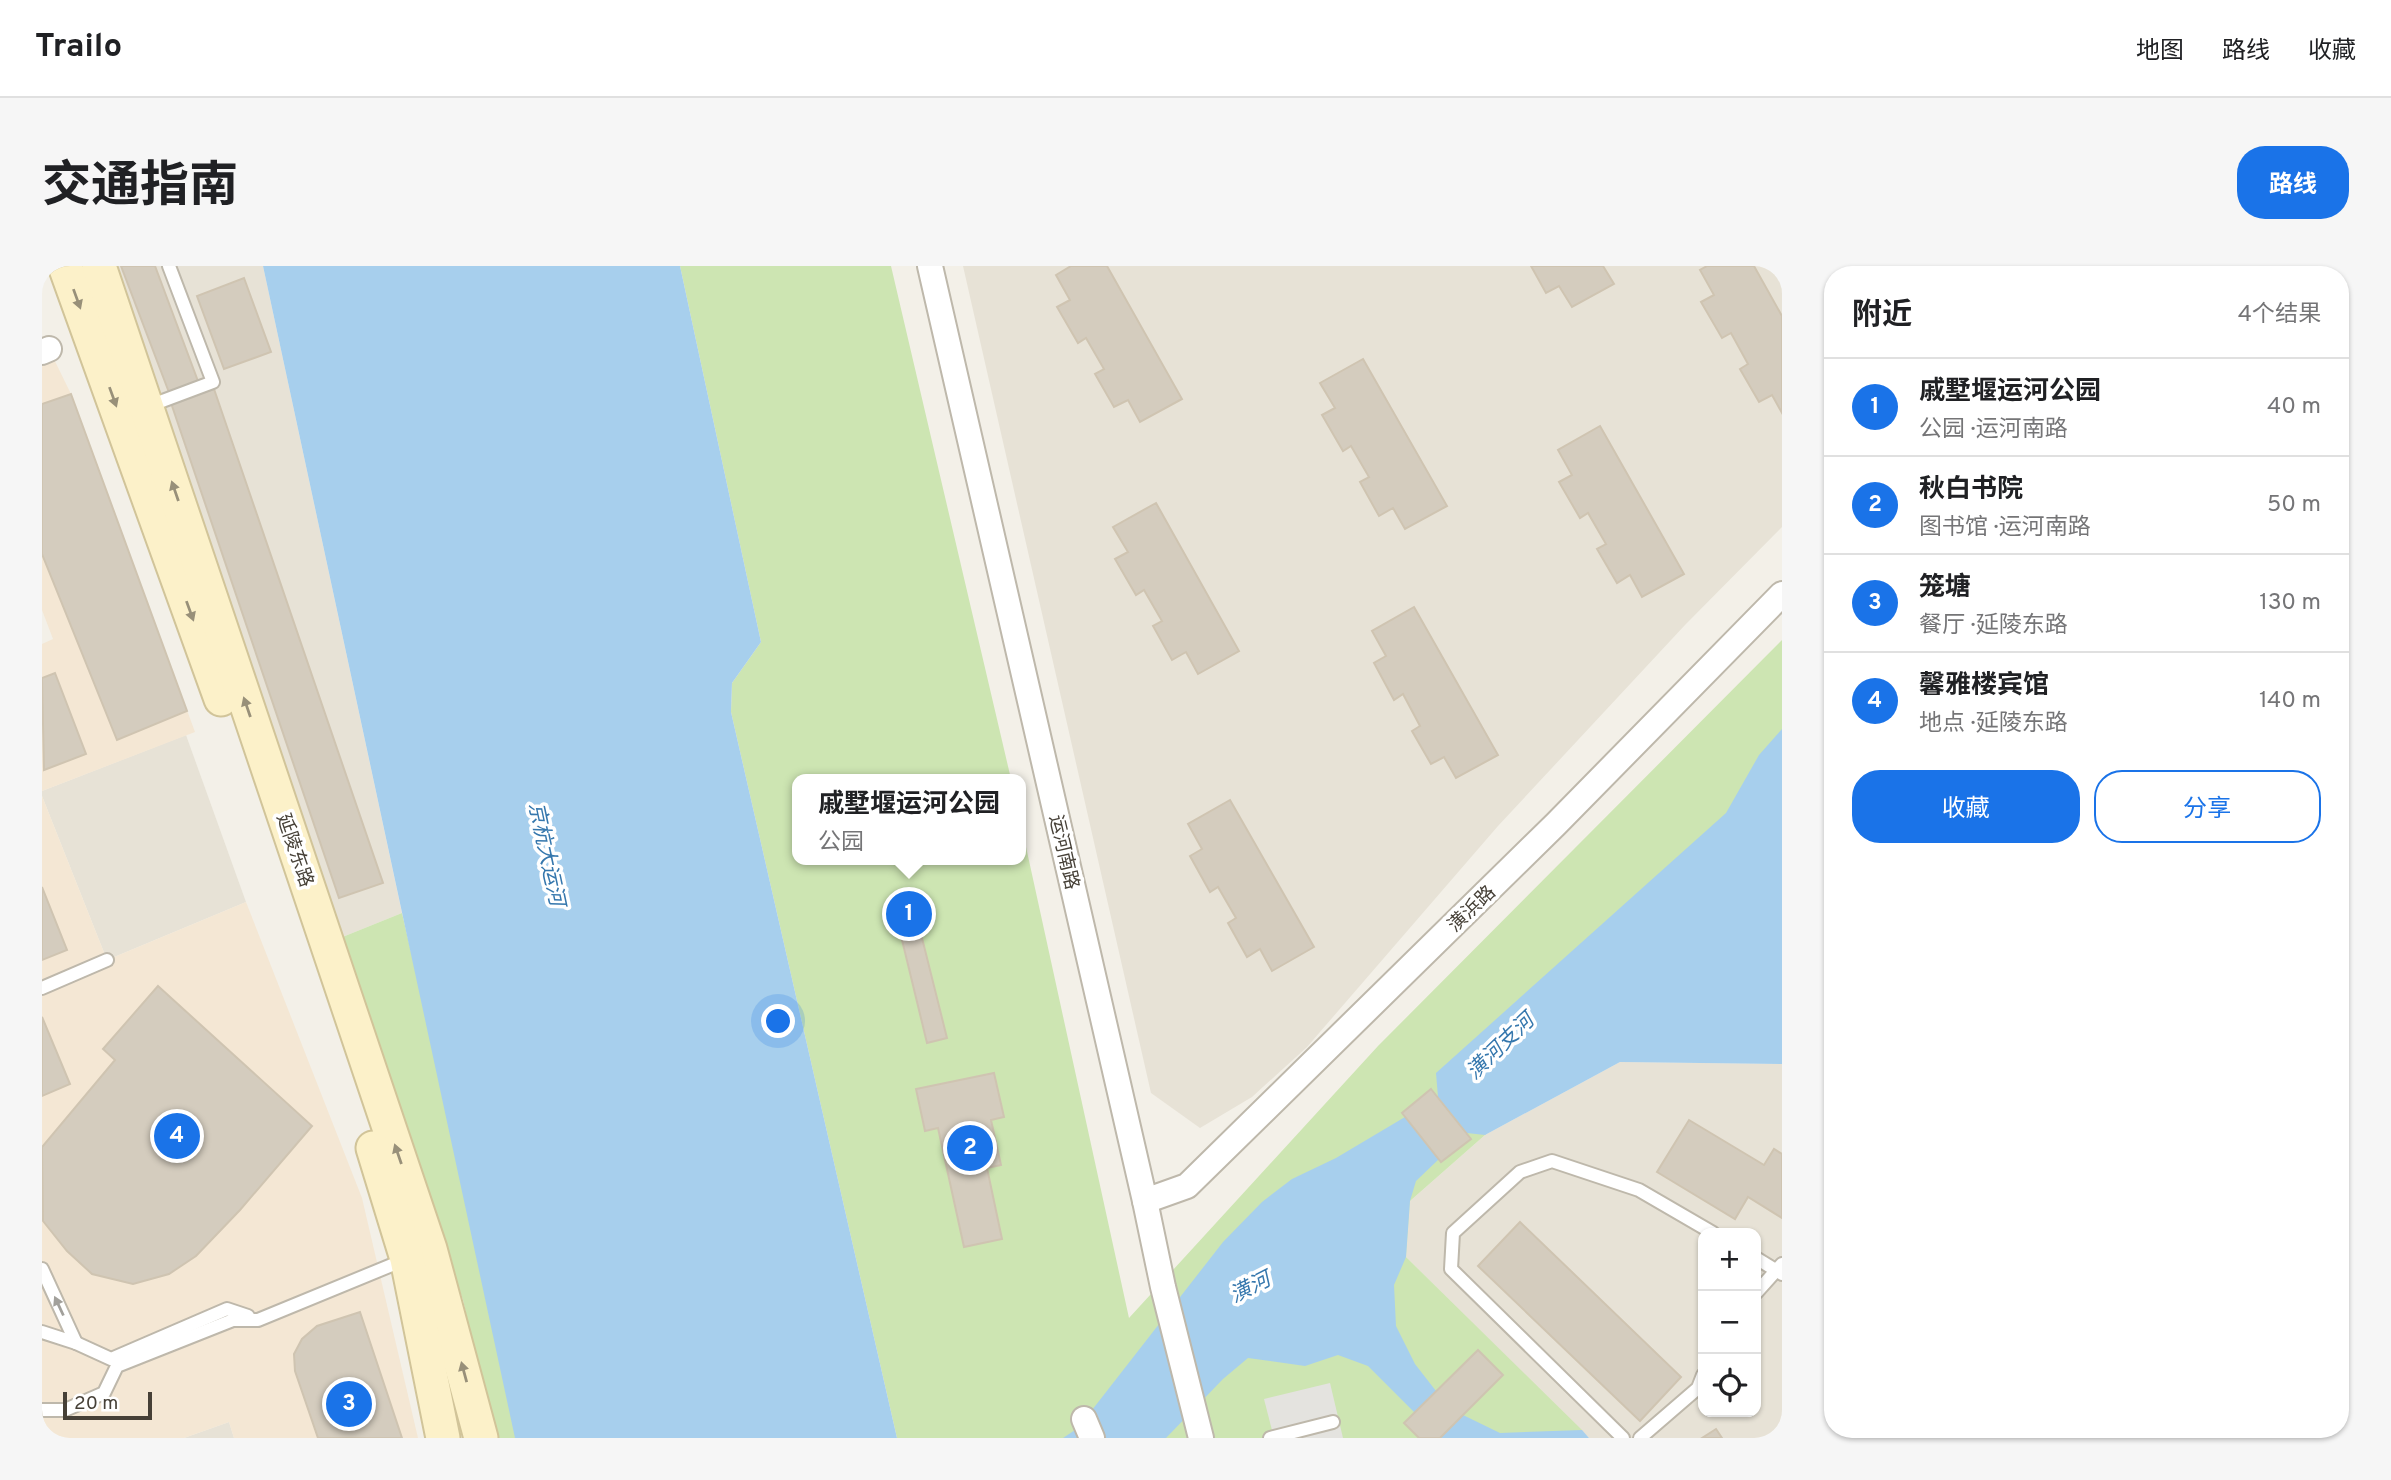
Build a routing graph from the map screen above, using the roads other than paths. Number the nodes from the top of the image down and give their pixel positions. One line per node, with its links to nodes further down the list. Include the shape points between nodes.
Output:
1 (65, 266): 11 (main road, 延陵东路, one-way to 11)
2 (99, 266): 5 (main road, 延陵东路)
3 (169, 266): 5 (lane, via 213,382)
4 (930, 266): 9 (street, 运河南路)
5 (146, 407): 11 (main road, 延陵东路, one-way to 5)
6 (1782, 594): 9 (street, 潢浜路, via 1556,824 1187,1186)
7 (107, 960): 8 (lane)
8 (42, 988)
9 (1145, 1201): 22 (street, 运河南路)
10 (1704, 1228): 26 (lane, via 1639,1190 1552,1161 1520,1172 1453,1233 1451,1269)
11 (419, 1254): 16 (lane); 23 (main road, 延陵东路); 24 (main road, 延陵东路, one-way to 11)
12 (1761, 1260): 14 (lane)
13 (42, 1269): 18 (lane, one-way to 13)
14 (1780, 1269): 15 (lane)
15 (1758, 1291)
16 (258, 1320): 18 (lane, via 228,1309 111,1359); 20 (lane, via 233,1320 117,1366 104,1393 65,1410)
17 (42, 1332): 18 (lane)
18 (76, 1343)
19 (1698, 1388): 27 (lane)
20 (42, 1410)
21 (1333, 1422): 25 (lane)
22 (1200, 1434)
23 (443, 1438)
24 (481, 1438)
25 (1270, 1438)
26 (1623, 1438)
27 (1640, 1438)

